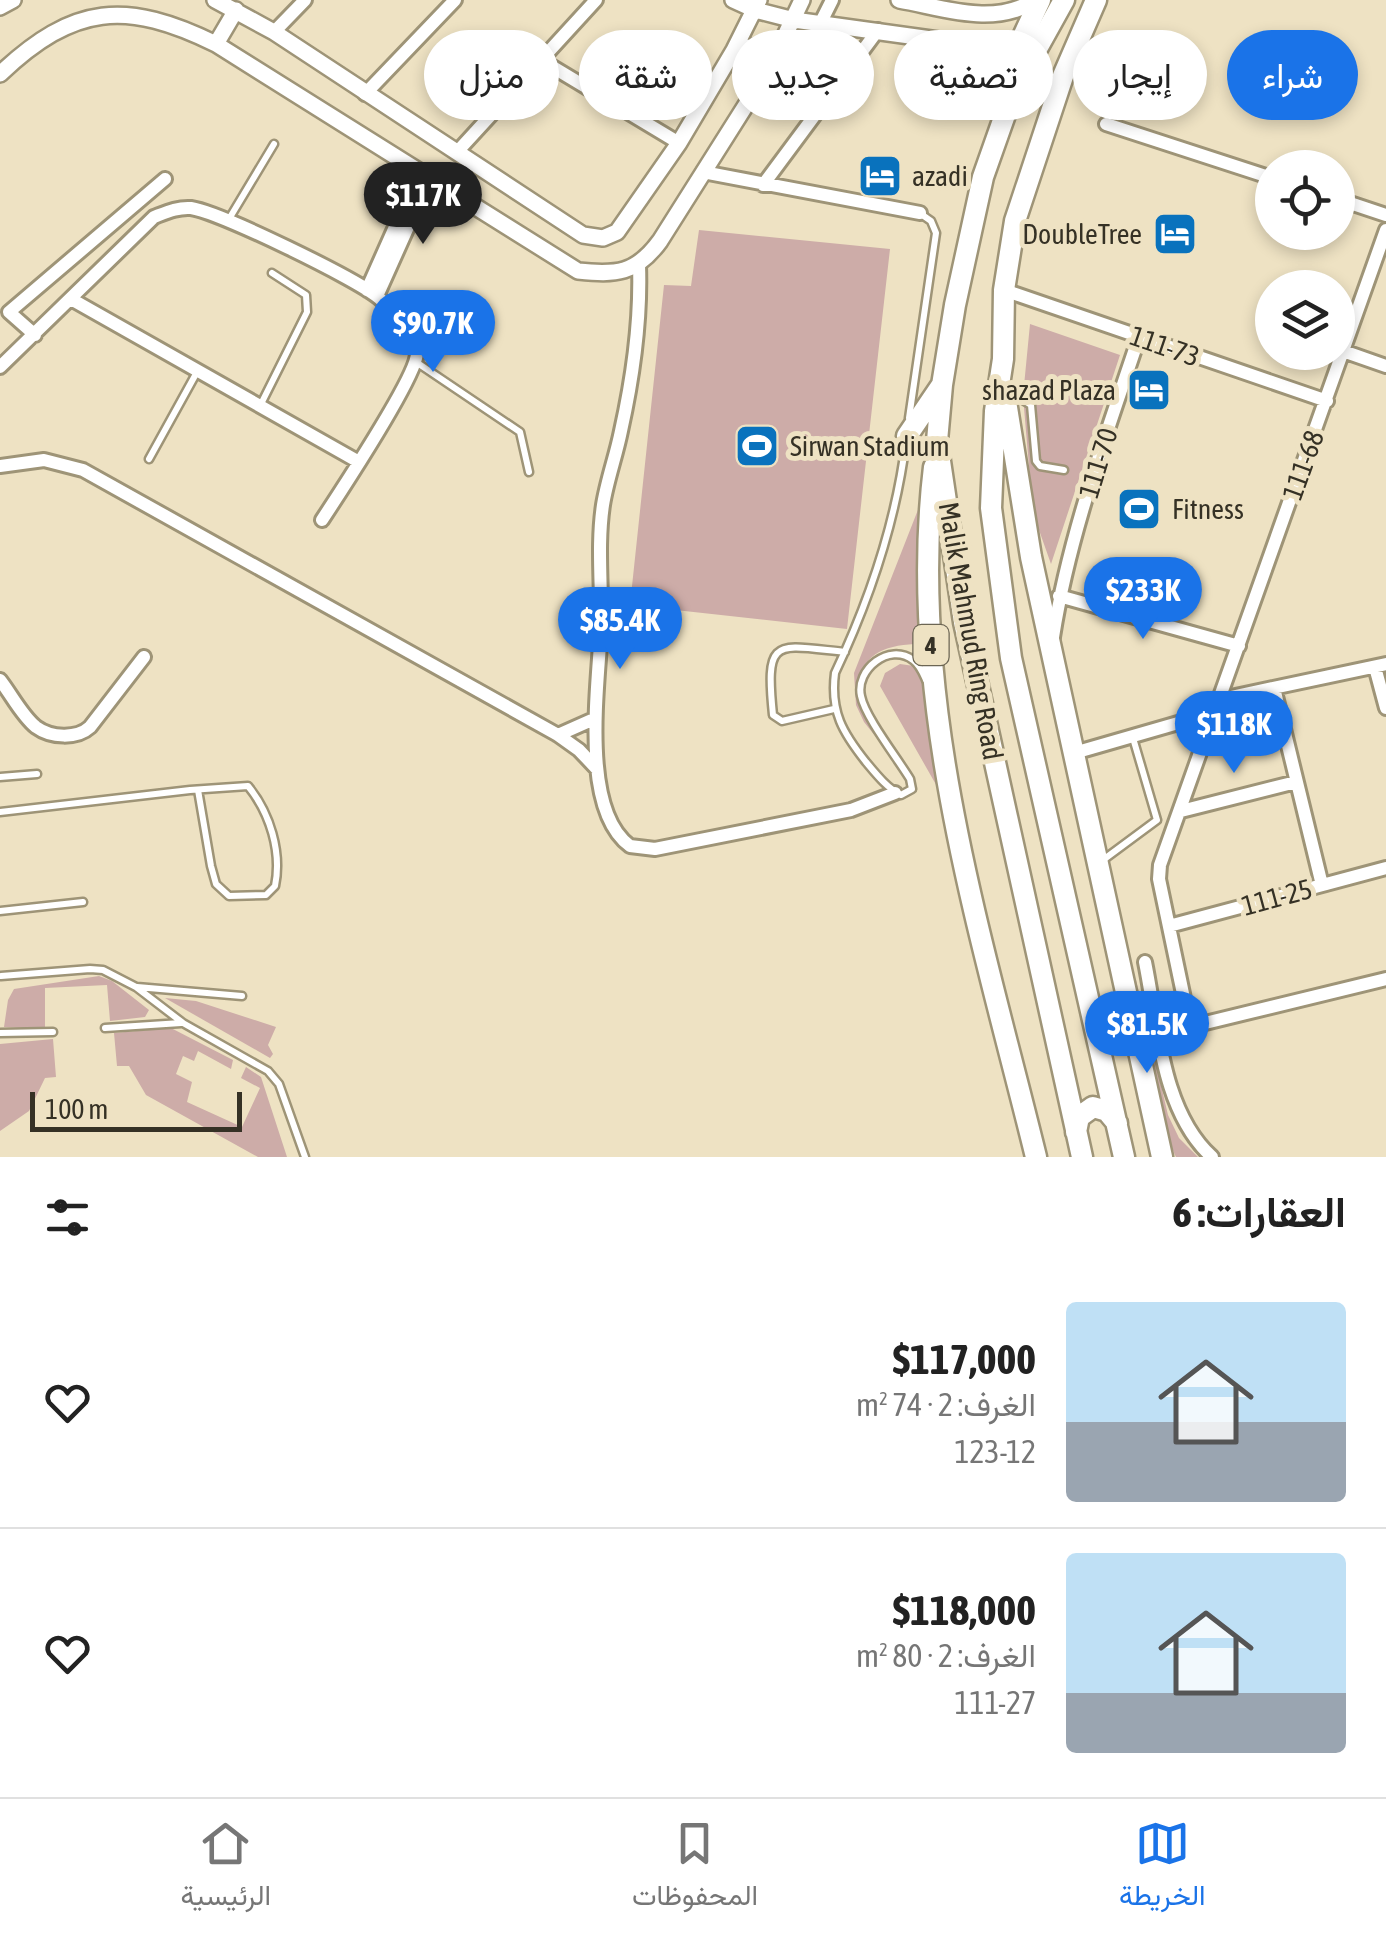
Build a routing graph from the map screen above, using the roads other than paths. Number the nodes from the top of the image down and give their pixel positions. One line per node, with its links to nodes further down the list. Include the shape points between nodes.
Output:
1 (12, 0): 15 (street)
2 (214, 0): 16 (street)
3 (305, 0): 25 (street)
4 (455, 0): 32 (street)
5 (596, 0): 27 (street)
6 (734, 0): 14 (street)
7 (802, 0): 18 (street)
8 (832, 0): 19 (street)
9 (898, 0): 17 (street)
10 (1018, 0): 17 (lane)
11 (1038, 0): 17 (street); 23 (main road)
12 (1064, 0): 24 (main road, Malik Mahmud Ring Road)
13 (1096, 0): 54 (main road, Malik Mahmud Ring Road, via 1023,188)
14 (757, 5): 18 (street); 20 (street)
15 (0, 7)
16 (236, 10): 25 (street); 28 (street)
17 (1005, 15)
18 (794, 20): 19 (street); 21 (street)
19 (821, 22): 22 (street)
20 (744, 30)
21 (789, 30)
22 (878, 30): 26 (street); 44 (street)
23 (1026, 30)
24 (1047, 30)
25 (274, 32): 32 (street)
26 (894, 33)
27 (559, 40)
28 (216, 44): 31 (street, via 157,18 104,14 60,27); 42 (street)
29 (732, 53): 37 (street)
30 (559, 71): 37 (street)
31 (0, 74)
32 (365, 94): 39 (street)
33 (486, 120): 39 (street)
34 (736, 120): 40 (street)
35 (1002, 120): 68 (main road, Malik Mahmud Ring Road, via 967,239)
36 (1106, 124): 41 (street)
37 (678, 143): 39 (street, via 617,232 603,238 583,234)
38 (274, 144): 48 (lane)
39 (457, 152)
40 (703, 172): 44 (street); 52 (street)
41 (1255, 172)
42 (424, 176): 52 (street, via 578,271 609,274); 55 (street)
43 (164, 179): 50 (street)
44 (763, 185): 46 (street)
45 (1355, 205): 47 (street)
46 (920, 213): 72 (lane, via 936,233)
47 (1386, 215)
48 (228, 220): 51 (street, via 174,209 154,216); 55 (street)
49 (1386, 230): 58 (street, 111-68)
50 (98, 238): 51 (street); 57 (street)
51 (114, 256): 56 (street)
52 (639, 265): 92 (street, via 632,371 601,522)
53 (272, 273): 71 (lane, via 306,295 307,312)
54 (1004, 290): 60 (street, 111-73); 62 (main road, Malik Mahmud Ring Road)
55 (372, 293): 63 (street, via 415,337)
56 (71, 299): 59 (street); 66 (street)
57 (4, 316): 59 (street)
58 (1355, 317)
59 (35, 335): 65 (street)
60 (1139, 337): 69 (street, 111-73); 80 (street, 111-70)
61 (1355, 355): 64 (street)
62 (1003, 359): 70 (main road); 121 (main road, Malik Mahmud Ring Road, via 991,508 1004,620)
63 (416, 362): 75 (street); 78 (lane, via 520,432)
64 (1386, 366)
65 (0, 367)
66 (197, 370): 71 (street); 74 (lane)
67 (1336, 370): 69 (street, 111-68)
68 (942, 385): 72 (main road); 73 (main road, Malik Mahmud Ring Road)
69 (1326, 400): 81 (street, 111-68)
70 (1006, 403): 77 (lane, via 1020,398 1031,405 1036,462); 82 (main road)
71 (260, 406): 75 (street)
72 (906, 436): 83 (lane, via 883,552)
73 (937, 441): 89 (main road, 4, via 927,566); 122 (main road, Malik Mahmud Ring Road, via 968,641)
74 (149, 459)
75 (360, 462): 79 (street)
76 (0, 466): 93 (street, via 44,460 84,470)
77 (1064, 470)
78 (528, 472)
79 (322, 520)
80 (1059, 596): 81 (street); 82 (street, 111-70)
81 (1239, 646): 88 (street, 111-68)
82 (1051, 648): 95 (main road)
83 (845, 652): 91 (lane, via 835,674); 91 (lane, via 786,646 775,652 768,670 773,715 782,721)
84 (144, 657): 86 (street, via 90,727 72,736 36,727)
85 (1380, 666): 87 (street); 90 (street)
86 (0, 680)
87 (1274, 688): 88 (street); 99 (street)
88 (1220, 701): 94 (street, via 1192,719); 102 (street, 111-68)
89 (937, 702): 101 (lane, via 909,657 880,659 862,673 862,703 911,784 906,795); 127 (main road, 4, via 960,848)
90 (1386, 708)
91 (834, 709): 101 (lane, via 845,736)
92 (594, 719): 93 (street); 96 (street)
93 (558, 735): 96 (street)
94 (1133, 736): 95 (street); 104 (lane, via 1157,820)
95 (1074, 753): 104 (main road)
96 (597, 769): 101 (street, via 618,834 646,850 850,810)
97 (38, 774): 98 (lane)
98 (0, 777)
99 (1296, 782): 102 (street); 106 (street)
100 (198, 790): 100 (lane, via 248,786 263,805 278,870 276,886 266,895 229,896 216,884); 103 (lane)
101 (895, 793)
102 (1181, 811): 109 (street, 111-68, via 1159,872)
103 (0, 812)
104 (1098, 863): 125 (main road)
105 (1386, 868): 106 (street, 111-25)
106 (1322, 886): 109 (street, 111-25)
107 (83, 902): 108 (lane)
108 (0, 911)
109 (1169, 926): 116 (street, 111-68)
110 (1145, 962): 120 (street)
111 (0, 977): 113 (lane, via 90,968)
112 (1386, 979): 116 (street)
113 (136, 987): 114 (lane); 115 (lane)
114 (242, 996)
115 (182, 1023): 117 (lane); 126 (lane, via 268,1071 279,1084)
116 (1190, 1027): 120 (street)
117 (104, 1028)
118 (53, 1032): 119 (lane)
119 (0, 1033)
120 (1160, 1034): 130 (street, via 1179,1112)
121 (1102, 1056): 122 (main road, via 1086,1076); 123 (main road, Malik Mahmud Ring Road)
122 (1062, 1064): 124 (main road, Malik Mahmud Ring Road)
123 (1117, 1122): 124 (main road, via 1093,1107 1078,1117); 129 (main road, Malik Mahmud Ring Road)
124 (1076, 1134): 128 (main road, Malik Mahmud Ring Road)
125 (1162, 1154)
126 (304, 1157)
127 (1036, 1157)
128 (1082, 1157)
129 (1124, 1157)
130 (1212, 1157)

